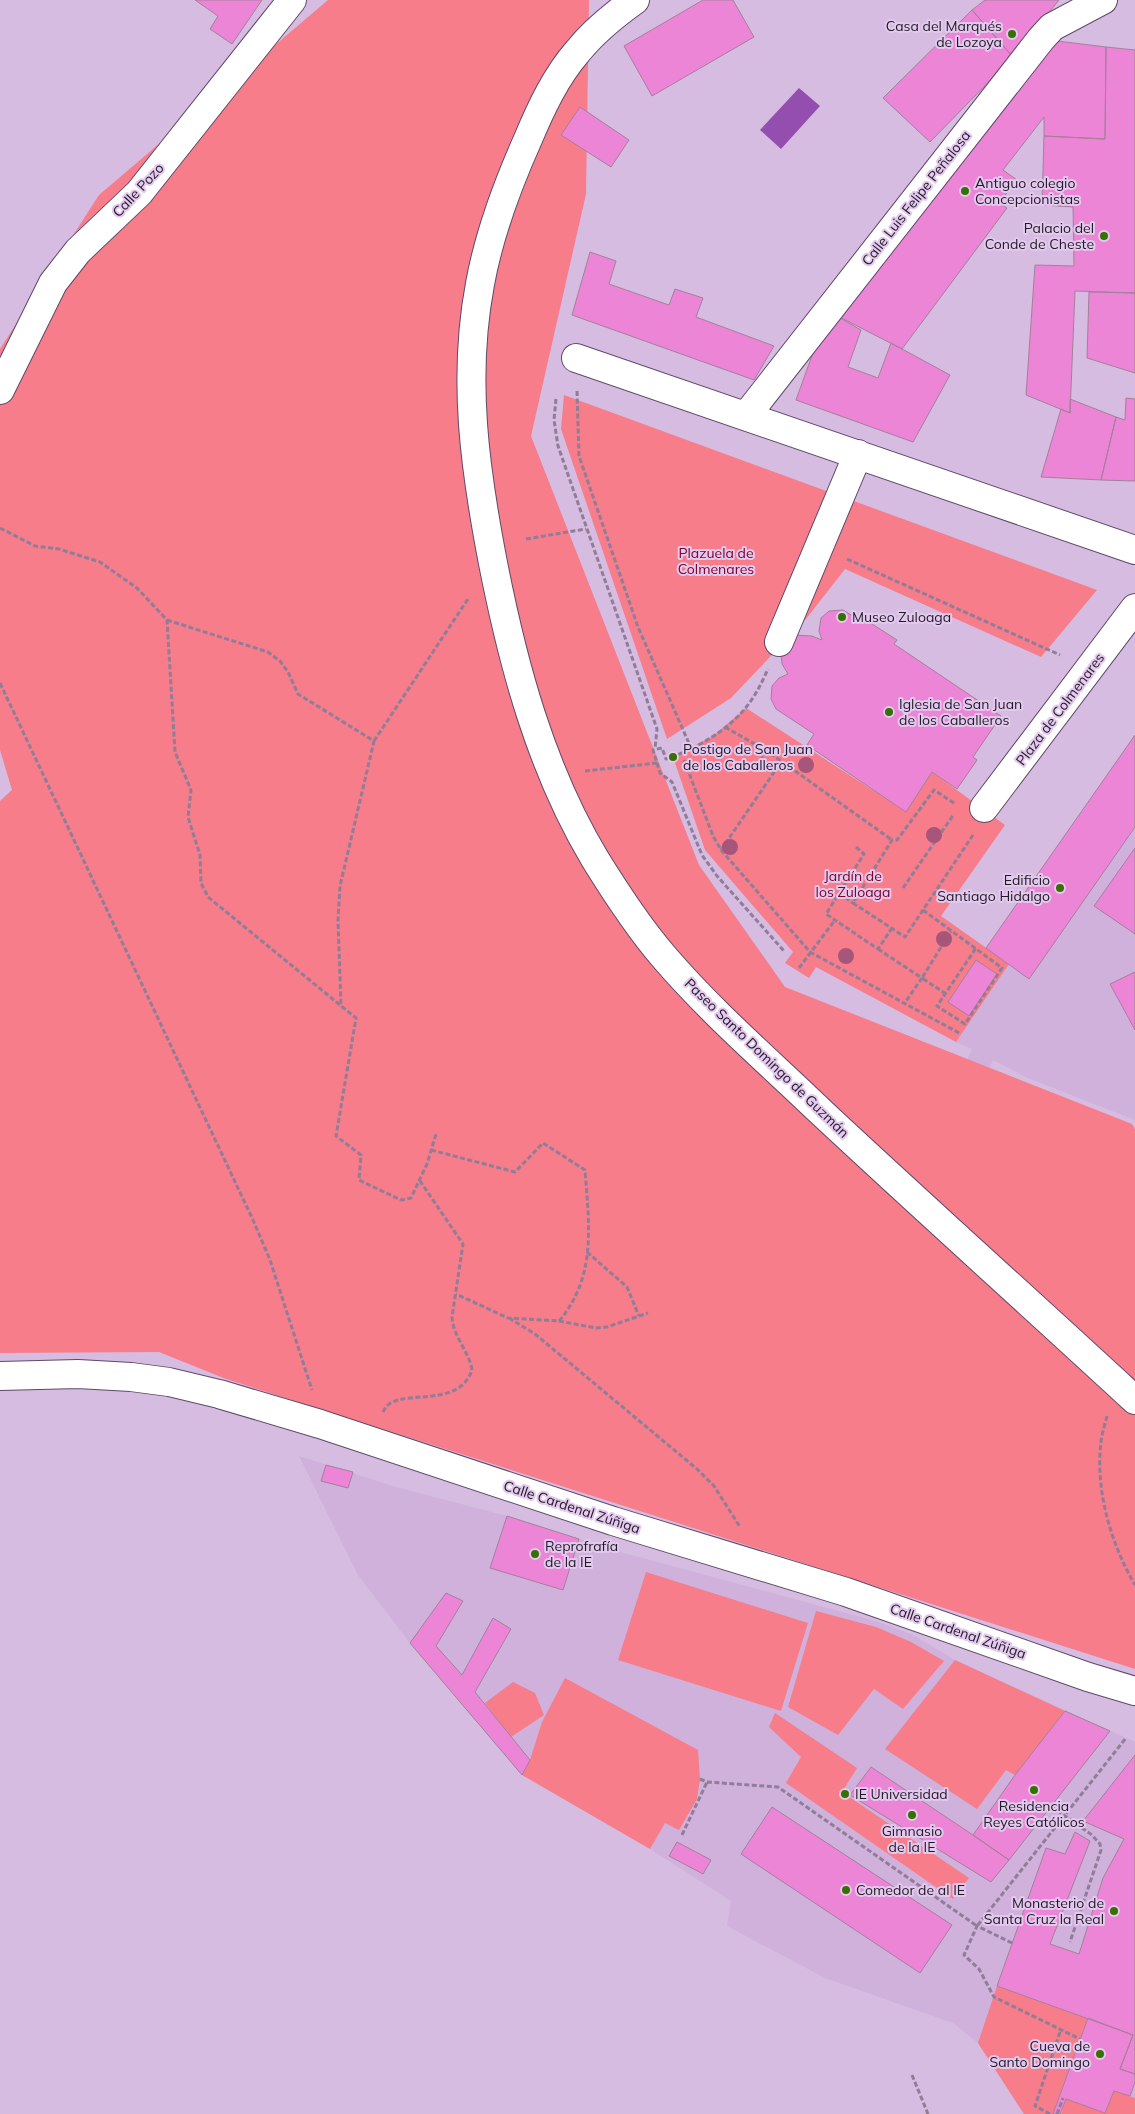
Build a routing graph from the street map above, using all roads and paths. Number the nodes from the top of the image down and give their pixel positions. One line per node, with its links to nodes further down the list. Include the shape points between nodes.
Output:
1 (292, 0): 5 (street, Calle Pozo, via 139,193 78,251 58,276)
2 (635, 0): 61 (street, Paseo Santo Domingo de Guzmán, via 598,28 576,53 538,114 498,211 472,323 473,429 489,541 505,617 545,757 572,818 595,859 662,955 708,1005 847,1136)
3 (1103, 0): 7 (street, Calle Luis Felipe Peñalosa, via 1052,27 1041,39)
4 (576, 358): 7 (street); 22 (path, via 578,456 638,627)
5 (0, 390)
6 (556, 399): 10 (path, via 556,439)
7 (746, 416): 8 (street)
8 (858, 454): 12 (street); 13 (street)
9 (0, 528): 16 (path, via 35,546 59,549 100,562 137,588)
10 (586, 529): 11 (path); 23 (path, via 658,729)
11 (526, 539)
12 (819, 546): 17 (street); 18 (path)
13 (1135, 550)
14 (468, 598): 21 (path)
15 (1135, 608): 18 (street, Plaza de Colmenares)
16 (167, 620): 21 (path, via 268,652 288,672 298,694); 49 (path, via 175,752 191,790 188,817 200,855 201,883 208,897)
17 (779, 642): 20 (path, via 746,708)
18 (1090, 668): 30 (street, Plaza de Colmenares)
19 (0, 683): 64 (path, via 253,1220 270,1260)
20 (725, 727): 22 (path); 24 (path)
21 (374, 741): 49 (path, via 340,886)
22 (691, 748): 23 (path, via 666,760 662,748)
23 (655, 749): 27 (path)
24 (767, 751): 26 (path); 28 (path)
25 (684, 760): 33 (path)
26 (781, 762): 31 (path); 33 (path)
27 (657, 763): 29 (path); 43 (path, via 660,773 672,782 702,856)
28 (756, 767)
29 (582, 772)
30 (984, 808): 37 (path, via 982,822)
31 (892, 840): 34 (path, via 897,840 934,790 959,807); 36 (path)
32 (856, 847): 35 (path, via 864,854)
33 (721, 850): 44 (path)
34 (903, 888)
35 (839, 893): 36 (path); 38 (path, via 826,914)
36 (854, 903): 39 (path)
37 (923, 910): 39 (path, via 905,937); 40 (path)
38 (835, 920): 42 (path); 44 (path)
39 (892, 928): 42 (path)
40 (951, 931): 41 (path); 46 (path)
41 (976, 948): 47 (path); 47 (path, via 1002,968 965,1024 937,1006)
42 (878, 949): 46 (path)
43 (784, 951)
44 (810, 952): 45 (path); 48 (path)
45 (799, 968)
46 (922, 978): 47 (path); 48 (path)
47 (946, 994)
48 (904, 1004): 50 (path)
49 (341, 1008): 53 (path, via 356,1018 336,1136 361,1155 359,1180 394,1198 407,1200)
50 (961, 1034)
51 (436, 1134): 52 (path)
52 (431, 1150): 53 (path); 54 (path, via 516,1172 543,1143 585,1170 590,1234)
53 (420, 1180): 55 (path, via 463,1244)
54 (587, 1252): 57 (path, via 627,1287); 59 (path, via 582,1281 572,1305)
55 (456, 1294): 58 (path); 63 (path, via 452,1327 471,1366 470,1376 448,1394 390,1403)
56 (648, 1313): 57 (path)
57 (640, 1316): 59 (path, via 596,1328)
58 (508, 1318): 59 (path); 65 (path, via 535,1334 697,1469 714,1486)
59 (559, 1321)
60 (0, 1376): 64 (street, Calle Cardenal Zúñiga, via 78,1374 169,1382)
61 (1135, 1400)
62 (1108, 1412): 66 (path, via 1100,1460 1105,1505 1119,1552)
63 (382, 1416)
64 (320, 1424): 67 (street, Calle Cardenal Zúñiga, via 613,1521 846,1592)
65 (744, 1532)
66 (1135, 1585)
67 (1135, 1691)
68 (1126, 1738): 72 (path)
69 (700, 1779): 70 (path)
70 (707, 1782): 73 (path); 74 (path, via 778,1787)
71 (1051, 1806): 72 (path)
72 (1065, 1816): 74 (path); 75 (path, via 1092,1836 1101,1850)
73 (682, 1835)
74 (977, 1926): 76 (path); 77 (path, via 964,1954 979,1969 994,1997)
75 (1070, 1942)
76 (1012, 1944)
77 (1061, 2029): 78 (path); 82 (path, via 1035,2106)
78 (1080, 2039)
79 (912, 2075): 81 (path)
80 (1063, 2098): 83 (path)
81 (928, 2114)
82 (1050, 2114)
83 (1057, 2114)

